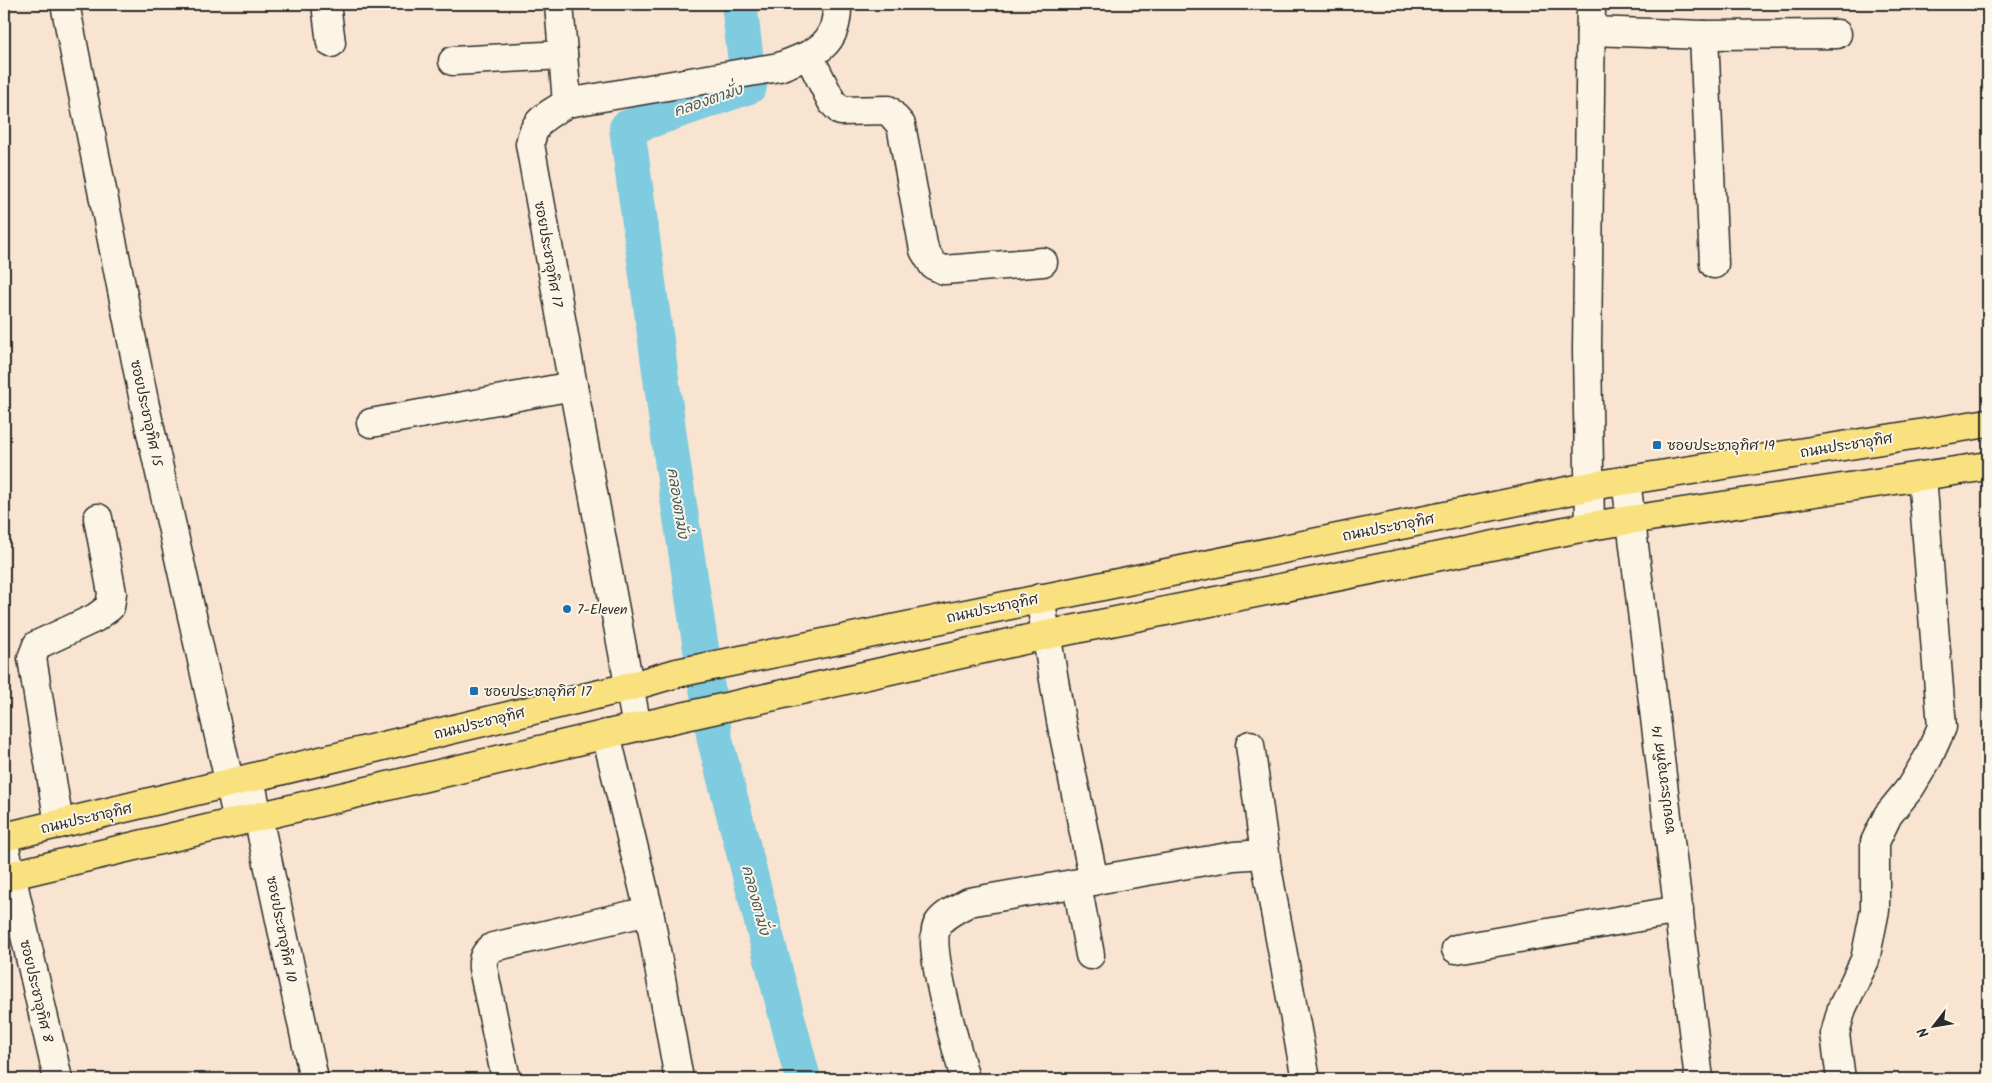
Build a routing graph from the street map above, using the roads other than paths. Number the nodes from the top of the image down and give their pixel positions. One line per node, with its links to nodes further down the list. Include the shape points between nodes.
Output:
1 (65, 4): 32 (street, ซอยประชาอุทิศ 15, via 145,406)
2 (326, 4): 9 (street)
3 (559, 4): 10 (street)
4 (837, 4): 11 (street, ซอยประชาอุทิศ 17, via 837,20 830,41)
5 (1591, 4): 6 (street)
6 (1591, 31): 8 (street); 22 (street)
7 (1837, 34): 8 (street)
8 (1704, 35): 15 (street)
9 (331, 43)
10 (563, 55): 12 (street); 13 (street)
11 (809, 56): 13 (street, ซอยประชาอุทิศ 17, via 779,67); 14 (street, via 832,102 841,111 888,110 901,125 924,250 933,265 944,270)
12 (453, 61)
13 (567, 103): 16 (street, ซอยประชาอุทิศ 17, via 540,121 532,130 530,144)
14 (1044, 262)
15 (1714, 264)
16 (573, 386): 17 (street); 28 (street, ซอยประชาอุทิศ 17)
17 (371, 423)
18 (1988, 423): 21 (main road, ถนนประชาอุทิศ)
19 (1988, 466): 20 (main road)
20 (1922, 476): 24 (main road); 51 (street, via 1942,728 1928,758 1888,815 1875,842 1875,910 1865,960 1842,1008 1835,1034)
21 (1626, 480): 22 (main road, ถนนประชาอุทิศ); 24 (street, ซอยประชาอุทิศ 14)
22 (1588, 486): 25 (street); 26 (main road, ถนนประชาอุทิศ)
23 (98, 518): 34 (street, via 112,593 110,607 95,618 37,645 32,658)
24 (1632, 520): 25 (main road); 40 (street, ซอยประชาอุทิศ 14)
25 (1590, 526): 27 (main road)
26 (1040, 598): 27 (street); 28 (main road, ถนนประชาอุทิศ, via 677,673)
27 (1046, 635): 29 (main road); 39 (street)
28 (629, 687): 29 (street, ซอยประชาอุทิศ 17); 32 (main road, ถนนประชาอุทิศ)
29 (637, 727): 30 (main road)
30 (606, 734): 33 (main road); 41 (street)
31 (1250, 745): 37 (street)
32 (240, 781): 33 (street, ซอยประชาอุทิศ 10); 34 (main road, ถนนประชาอุทิศ)
33 (249, 819): 38 (main road); 45 (street, ซอยประชาอุทิศ 10)
34 (59, 824): 35 (main road, ถนนประชาอุทิศ)
35 (4, 836)
36 (4, 844): 38 (street, ซอยประชาอุทิศ 8)
37 (1265, 854): 39 (street, via 1234,856); 49 (street)
38 (7, 876): 44 (street, ซอยประชาอุทิศ 8)
39 (1086, 883): 43 (street); 48 (street, via 969,902 938,925 934,942 936,964)
40 (1679, 910): 42 (street); 50 (street, ซอยประชาอุทิศ 14)
41 (649, 911): 46 (street, via 493,947 485,954 483,968); 47 (street)
42 (1456, 948)
43 (1090, 955)
44 (58, 1079)
45 (314, 1079)
46 (506, 1079)
47 (679, 1079)
48 (965, 1079)
49 (1306, 1079)
50 (1699, 1079)
51 (1841, 1079)

